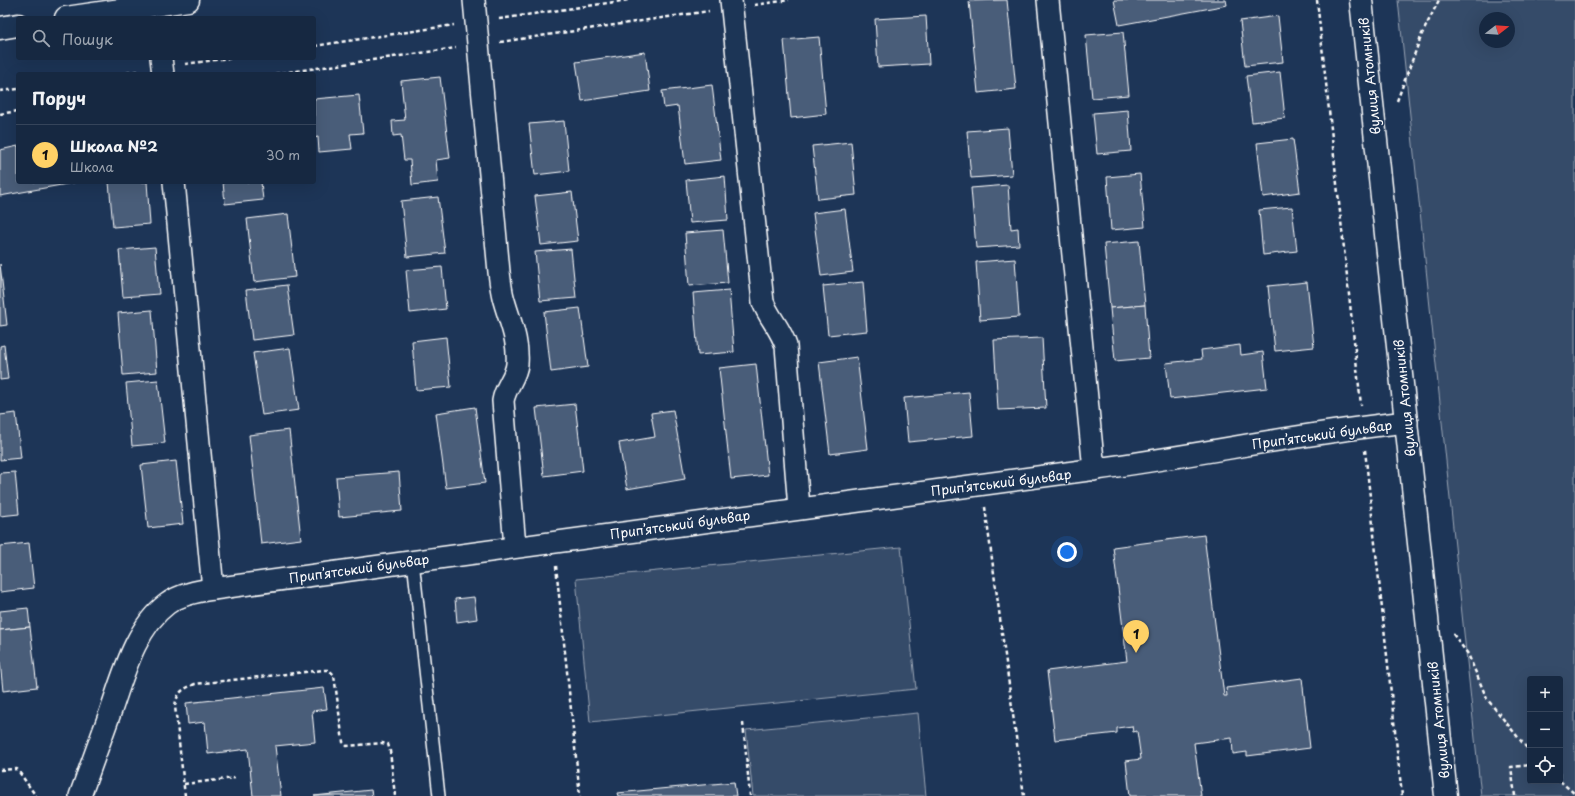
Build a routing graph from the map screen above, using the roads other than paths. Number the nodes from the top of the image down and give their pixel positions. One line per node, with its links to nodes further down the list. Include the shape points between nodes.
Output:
1 (188, 0): 6 (street)
2 (474, 0): 16 (street, via 499,272 502,296 513,326 517,351 516,370 505,390 503,401)
3 (1048, 0): 14 (street)
4 (1361, 0): 13 (street, вулиця Атомників)
5 (731, 4): 15 (street, via 763,302 786,346)
6 (157, 11): 7 (street)
7 (92, 16)
8 (16, 25): 9 (street)
9 (0, 28)
10 (162, 60): 11 (street)
11 (163, 72)
12 (174, 184): 18 (street)
13 (1407, 422): 14 (street, Припʼятський бульвар, via 1363,426); 21 (street, вулиця Атомників)
14 (1094, 470): 15 (street, Припʼятський бульвар)
15 (799, 508): 16 (street, Припʼятський бульвар)
16 (515, 547): 17 (street, Припʼятський бульвар)
17 (413, 561): 18 (street, Припʼятський бульвар); 20 (lane)
18 (213, 588): 19 (street, Припʼятський бульвар, via 173,600 149,622 131,656)
19 (80, 796)
20 (439, 796)
21 (1446, 796)

